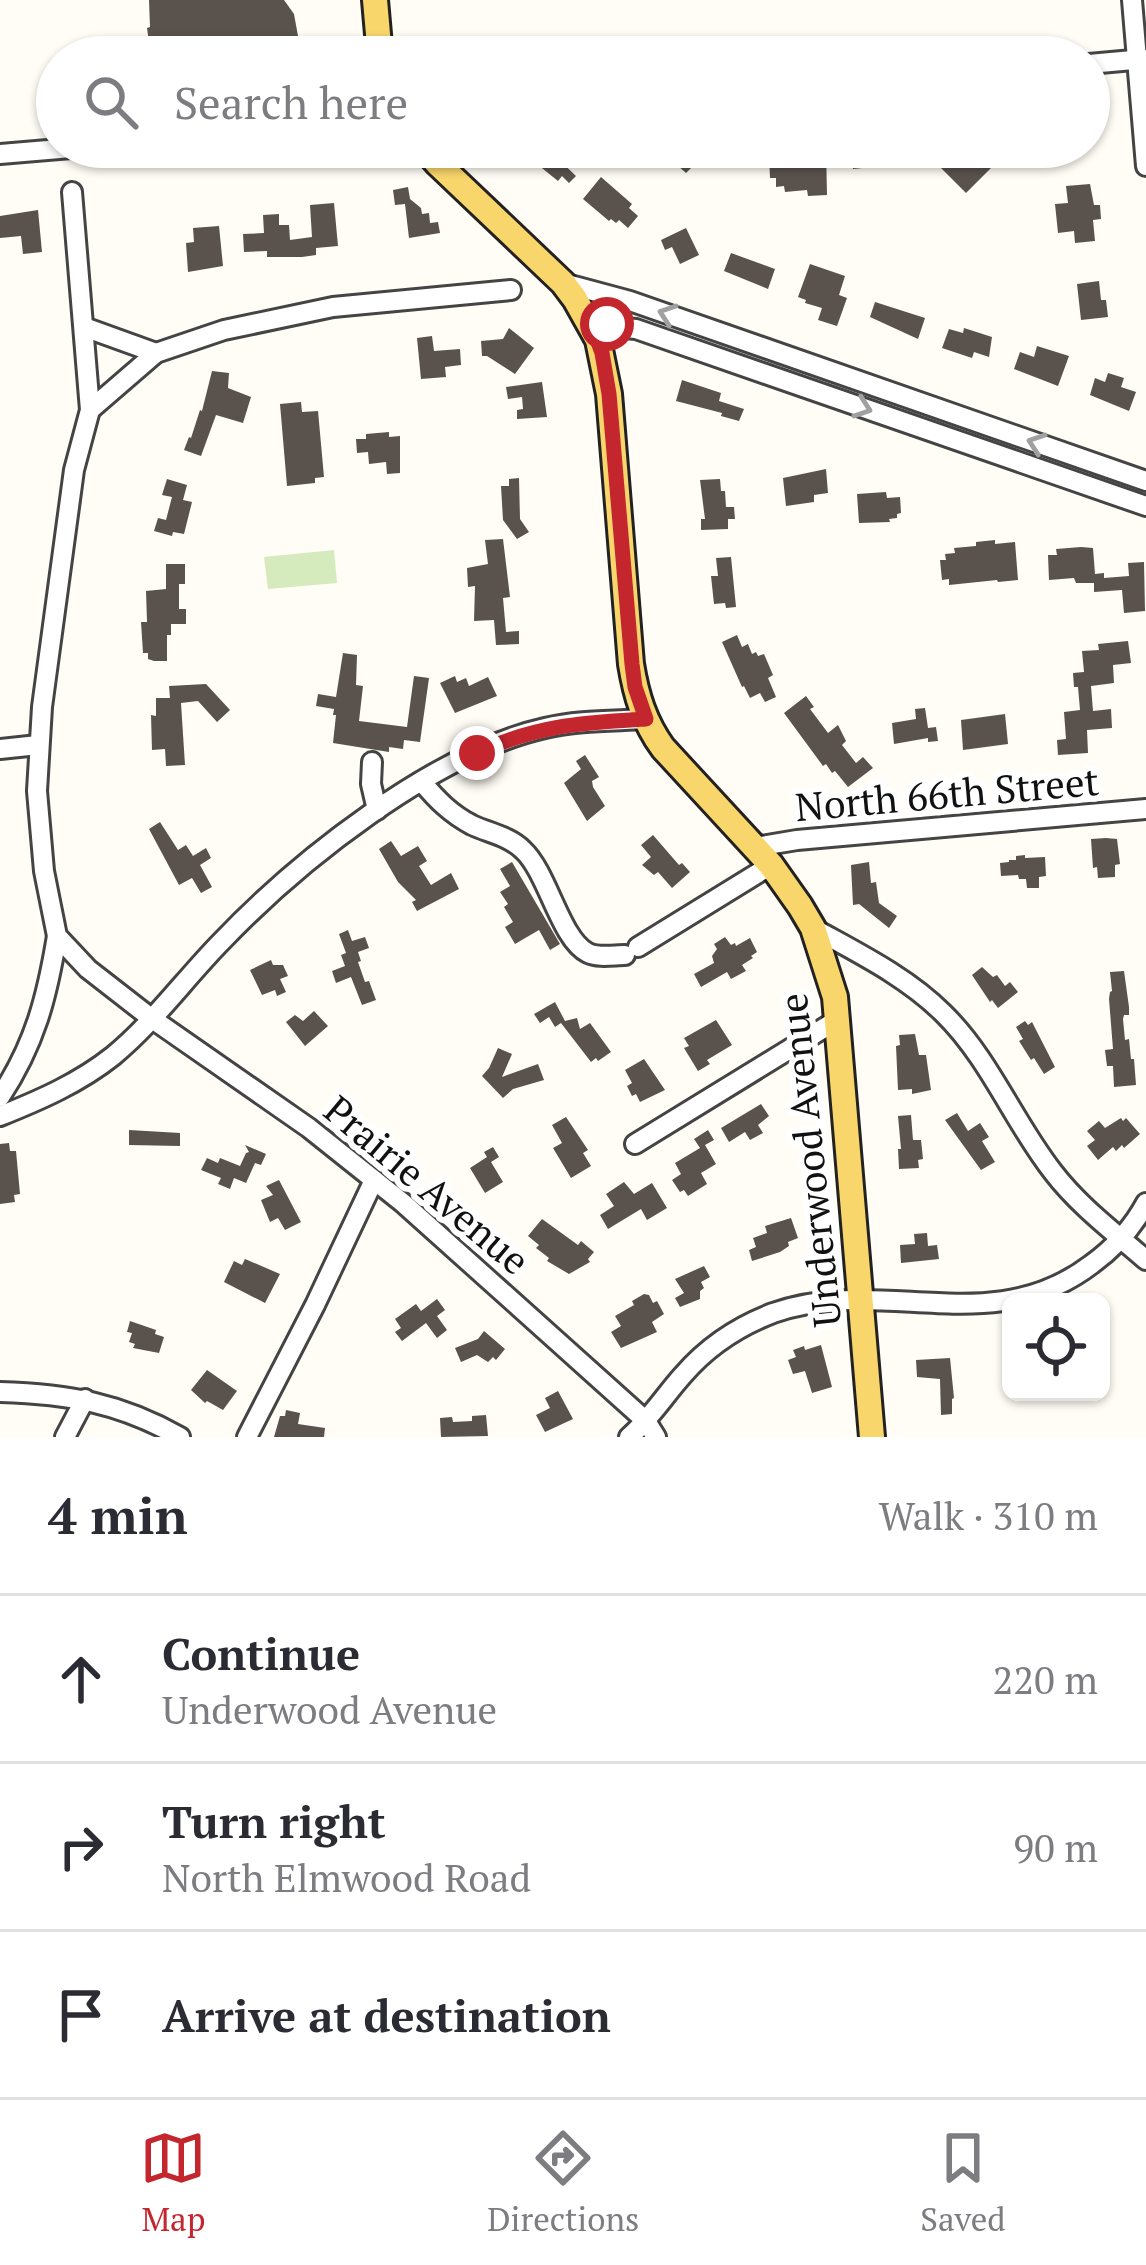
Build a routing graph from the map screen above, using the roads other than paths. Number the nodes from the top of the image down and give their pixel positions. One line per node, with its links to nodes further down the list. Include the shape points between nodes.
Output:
1 (1132, 0): 2 (street)
2 (1142, 59): 3 (street); 6 (street)
3 (1110, 62)
4 (36, 151): 5 (street)
5 (0, 154)
6 (1146, 166)
7 (443, 168): 9 (main road, Underwood Avenue)
8 (72, 192): 12 (street)
9 (563, 284): 11 (main road, Underwood Avenue); 14 (street, one-way to 9)
10 (511, 290): 13 (street, via 333,307)
11 (592, 325): 15 (street, via 636,329); 21 (main road, Underwood Avenue, via 609,394 632,664)
12 (84, 327): 13 (street); 16 (street)
13 (156, 353): 16 (street)
14 (804, 362): 15 (street); 17 (street)
15 (796, 386): 18 (street, one-way to 18)
16 (90, 410): 22 (street, via 74,470)
17 (986, 426): 18 (street); 19 (street, one-way to 17)
18 (979, 448): 20 (street)
19 (1146, 482)
20 (1146, 506)
21 (646, 719): 25 (street, via 523,734); 28 (main road, Underwood Avenue)
22 (38, 745): 23 (street); 30 (street, via 40,833)
23 (0, 748)
24 (372, 762): 27 (street)
25 (422, 782): 27 (street); 28 (street, via 456,816 526,852 571,936 593,955 632,951)
26 (1146, 809): 28 (street, North 66th Street, via 797,840)
27 (377, 811): 31 (street, via 261,902)
28 (763, 856): 29 (main road, Underwood Avenue)
29 (813, 928): 32 (main road, Underwood Avenue); 38 (street, via 946,1016 1052,1172)
30 (56, 935): 31 (street, Prairie Avenue); 33 (street, via 43,1010)
31 (152, 1018): 34 (street, via 76,1082); 36 (street, Prairie Avenue)
32 (837, 1020): 35 (street); 40 (main road, Underwood Avenue)
33 (0, 1096)
34 (0, 1116)
35 (635, 1144)
36 (374, 1180): 43 (street, Prairie Avenue); 46 (street)
37 (1146, 1203): 38 (street)
38 (1121, 1238): 39 (street); 40 (street, via 1081,1274 1028,1298 966,1305)
39 (1146, 1260)
40 (861, 1300): 43 (street, via 801,1305 741,1328 692,1365); 48 (main road, Underwood Avenue)
41 (0, 1392): 42 (street)
42 (85, 1399): 44 (street); 45 (street)
43 (651, 1429): 47 (street)
44 (65, 1437)
45 (180, 1437)
46 (247, 1437)
47 (629, 1437)
48 (872, 1437)

